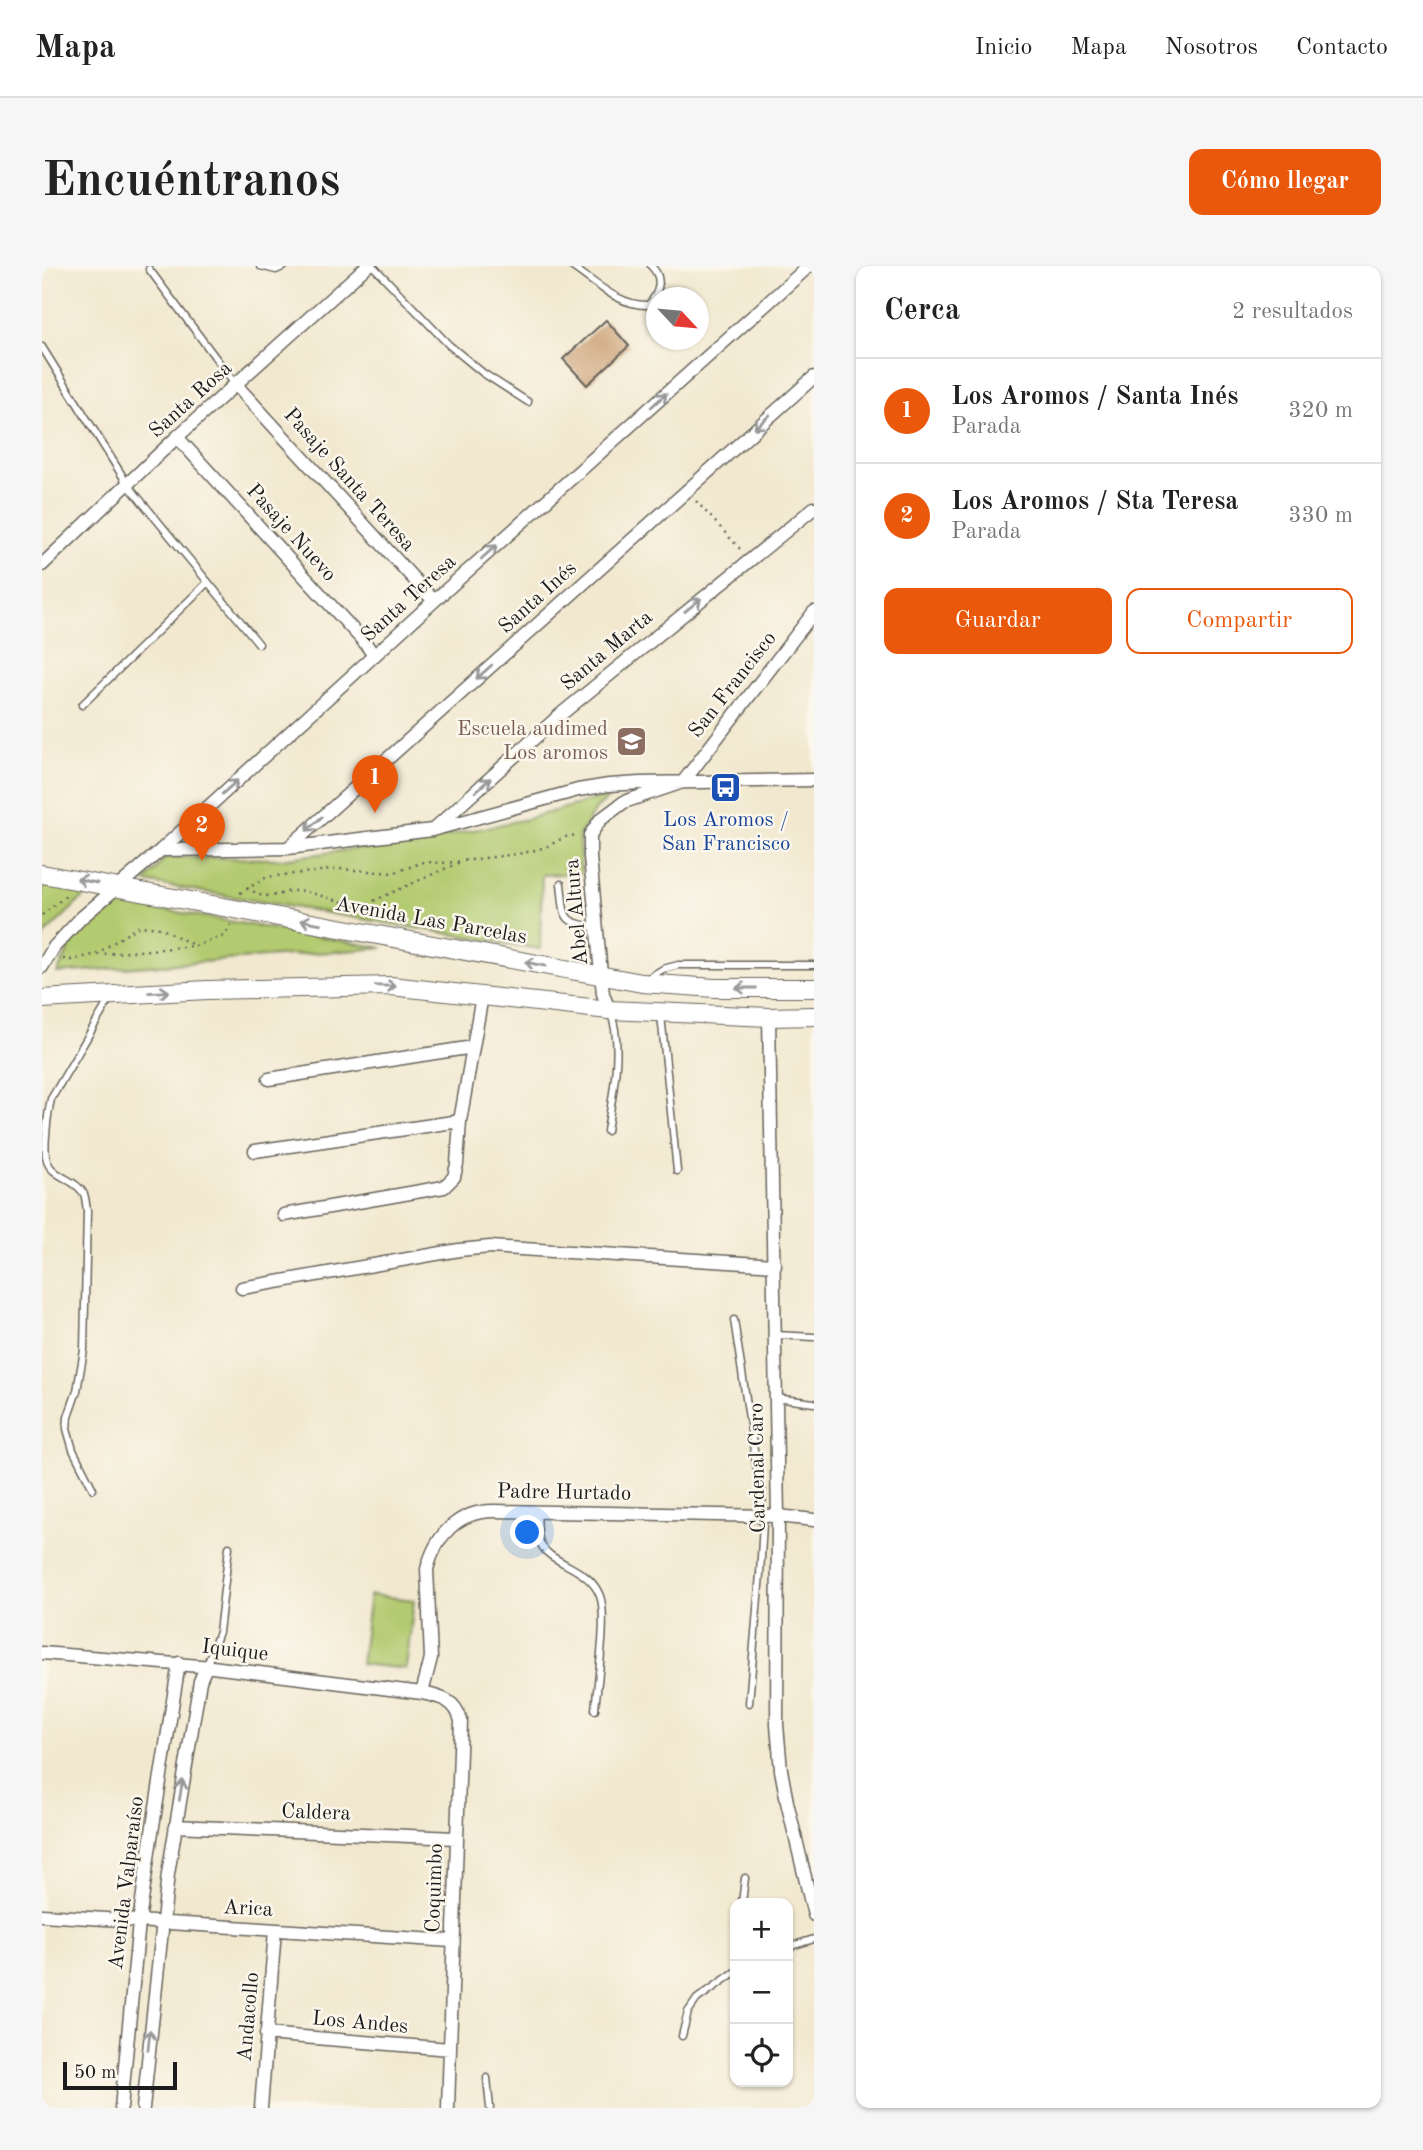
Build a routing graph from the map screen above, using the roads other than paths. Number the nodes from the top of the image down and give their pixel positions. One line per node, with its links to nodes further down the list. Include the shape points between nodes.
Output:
1 (260, 266): 2 (lane, via 276,270)
2 (285, 266)
3 (367, 266): 11 (street, Santa Rosa)
4 (373, 266): 12 (lane, via 449,345)
5 (571, 266): 6 (lane, via 625,302 648,305 659,281)
6 (651, 266)
7 (809, 266): 18 (street, Santa Teresa, one-way to 7)
8 (149, 270): 11 (lane)
9 (42, 347): 14 (lane)
10 (814, 377): 26 (street, Santa Inés, one-way to 26)
11 (236, 385): 13 (street, Santa Rosa); 18 (street, Pasaje Santa Teresa)
12 (528, 402)
13 (177, 437): 14 (street, Santa Rosa); 21 (street, Pasaje Nuevo)
14 (128, 485): 16 (street, Santa Rosa); 17 (lane)
15 (814, 508): 25 (street, Santa Marta, one-way to 15, via 560,715)
16 (42, 565)
17 (208, 582): 20 (lane); 22 (lane)
18 (434, 601): 21 (street, Santa Teresa)
19 (814, 612): 24 (street, San Francisco)
20 (259, 644)
21 (374, 656): 27 (street, Santa Teresa, one-way to 21)
22 (82, 705)
23 (814, 780): 24 (street)
24 (683, 782): 25 (street, via 578,790); 31 (street, Abel Altura, via 624,802 600,820 590,835)
25 (432, 830): 26 (street)
26 (288, 848): 27 (street)
27 (161, 850): 30 (street, Santa Teresa)
28 (42, 874): 30 (street, Avenida Las Parcelas, one-way to 28)
29 (561, 884): 31 (lane, via 565,916 579,925)
30 (118, 888): 32 (street, Santa Teresa, via 81,918); 34 (street, Avenida Las Parcelas, one-way to 30, via 239,903)
31 (596, 927): 34 (street, Abel Altura)
32 (45, 962)
33 (814, 965): 35 (lane, via 678,965)
34 (601, 977): 35 (street, Avenida Las Parcelas); 40 (street, Abel Altura)
35 (642, 983): 36 (street, Avenida Las Parcelas, one-way to 35)
36 (814, 988)
37 (113, 995): 38 (street, one-way to 38, via 391,986); 39 (street); 58 (lane, via 51,1099 46,1118 47,1161 76,1185 87,1211 83,1350 67,1429)
38 (482, 996): 40 (street); 44 (street)
39 (42, 999)
40 (609, 1010): 41 (street); 47 (lane, via 616,1074)
41 (661, 1013): 43 (street); 49 (lane)
42 (814, 1016): 43 (street)
43 (769, 1017): 51 (street, Cardenal Caro)
44 (473, 1047): 45 (street); 46 (street)
45 (269, 1079)
46 (460, 1121): 48 (street); 50 (street, via 454,1177 444,1187)
47 (607, 1131)
48 (255, 1151)
49 (677, 1171)
50 (284, 1215)
51 (775, 1265): 52 (street, via 490,1247); 54 (street, Cardenal Caro)
52 (242, 1288)
53 (734, 1320): 60 (lane)
54 (776, 1335): 55 (lane); 56 (street, Cardenal Caro)
55 (814, 1337)
56 (776, 1398): 57 (lane); 61 (street, Cardenal Caro)
57 (814, 1403)
58 (93, 1489)
59 (537, 1512): 60 (street, Padre Hurtado); 67 (street, Padre Hurtado, via 471,1514 453,1524 435,1546 427,1569 431,1658); 69 (lane, via 543,1548 592,1581 604,1608)
60 (763, 1516): 61 (street, Padre Hurtado); 68 (lane)
61 (778, 1516): 62 (street, Padre Hurtado); 75 (street, Cardenal Caro, via 778,1745)
62 (814, 1520)
63 (229, 1547): 66 (lane, via 219,1632)
64 (42, 1653): 65 (street, Iquique)
65 (179, 1664): 66 (street, Iquique); 76 (street, Avenida Valparaíso)
66 (206, 1667): 67 (street, Iquique); 70 (street, Avenida Valparaíso, one-way to 66)
67 (422, 1693): 71 (street, Coquimbo, via 450,1702 460,1716)
68 (749, 1703)
69 (595, 1710)
70 (175, 1826): 71 (street, Caldera); 77 (street, Avenida Valparaíso)
71 (456, 1838): 80 (street, Coquimbo)
72 (745, 1878): 73 (lane)
73 (743, 1898)
74 (42, 1915): 76 (street, Arica)
75 (814, 1915)
76 (139, 1922): 77 (street, Arica); 87 (street, Avenida Valparaíso)
77 (162, 1923): 78 (street, Arica); 88 (street, Avenida Valparaíso, one-way to 77)
78 (275, 1930): 80 (street, Arica); 83 (street, Andacollo)
79 (814, 1939): 81 (lane)
80 (452, 1941): 85 (street, Coquimbo)
81 (793, 1945)
82 (730, 1976): 84 (lane, via 697,1999)
83 (267, 2034): 85 (street, Los Andes); 89 (street, Andacollo)
84 (682, 2036)
85 (450, 2049): 90 (street, Coquimbo)
86 (486, 2078): 91 (lane)
87 (121, 2108)
88 (143, 2108)
89 (261, 2108)
90 (448, 2108)
91 (490, 2108)

